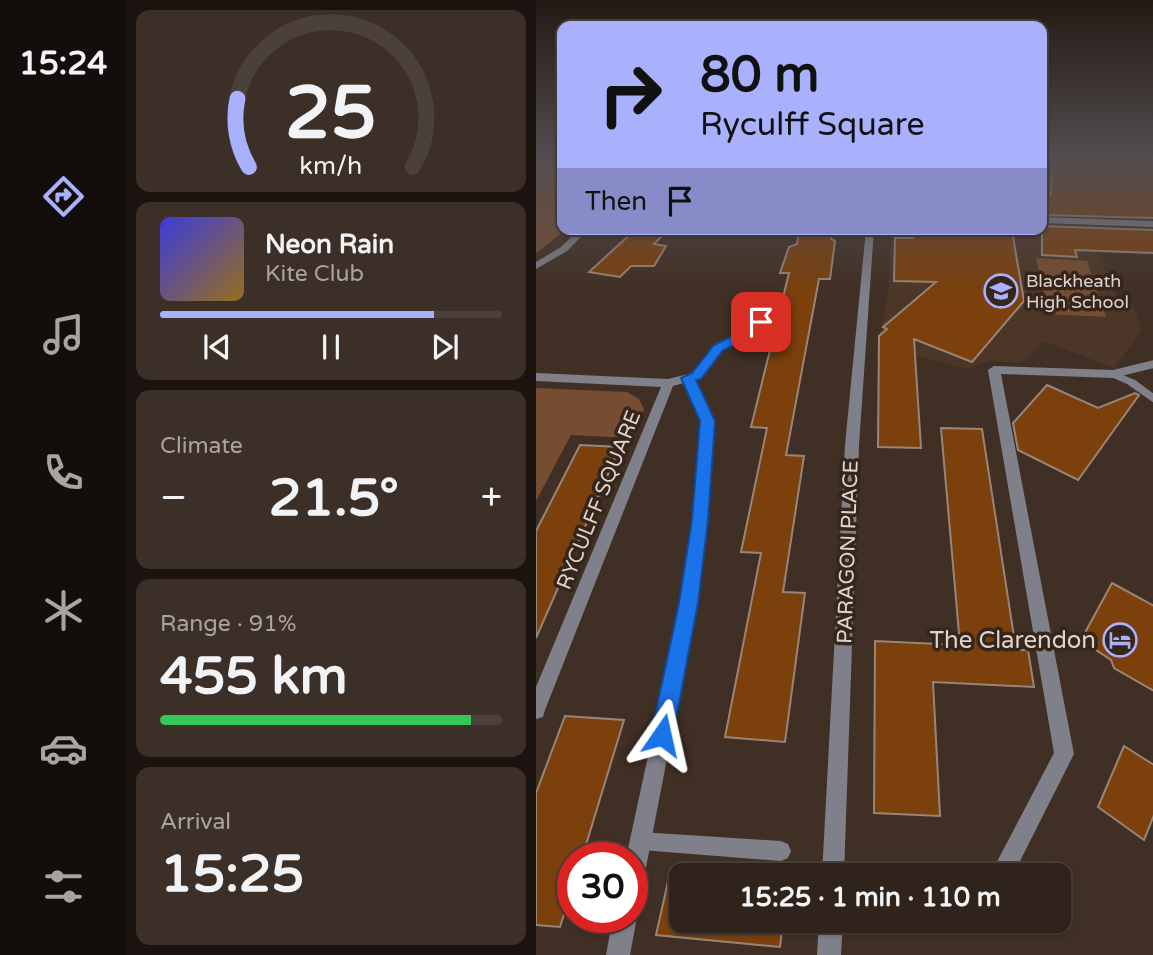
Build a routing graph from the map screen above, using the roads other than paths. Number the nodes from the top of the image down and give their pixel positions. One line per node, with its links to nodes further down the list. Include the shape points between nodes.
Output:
1 (1047, 220): 2 (street)
2 (1154, 224)
3 (579, 235): 5 (street)
4 (869, 235): 16 (street, PARAGON PLACE, via 854,420)
5 (536, 266)
6 (768, 295): 10 (street, RYCULFF SQUARE, via 755,329 719,347 696,376)
7 (1154, 364): 8 (street)
8 (1113, 374): 12 (lane); 17 (street, via 994,370 1064,754)
9 (536, 377): 11 (street, RYCULFF SQUARE)
10 (688, 378): 11 (street, RYCULFF SQUARE); 14 (street, via 708,421 700,520 689,603)
11 (668, 383): 13 (street, RYCULFF SQUARE)
12 (1154, 400)
13 (536, 710)
14 (641, 841): 15 (lane)
15 (781, 851)
16 (834, 863)
17 (1007, 863)
18 (622, 933): 20 (street)
19 (830, 933): 21 (street)
20 (618, 955)
21 (829, 955)

